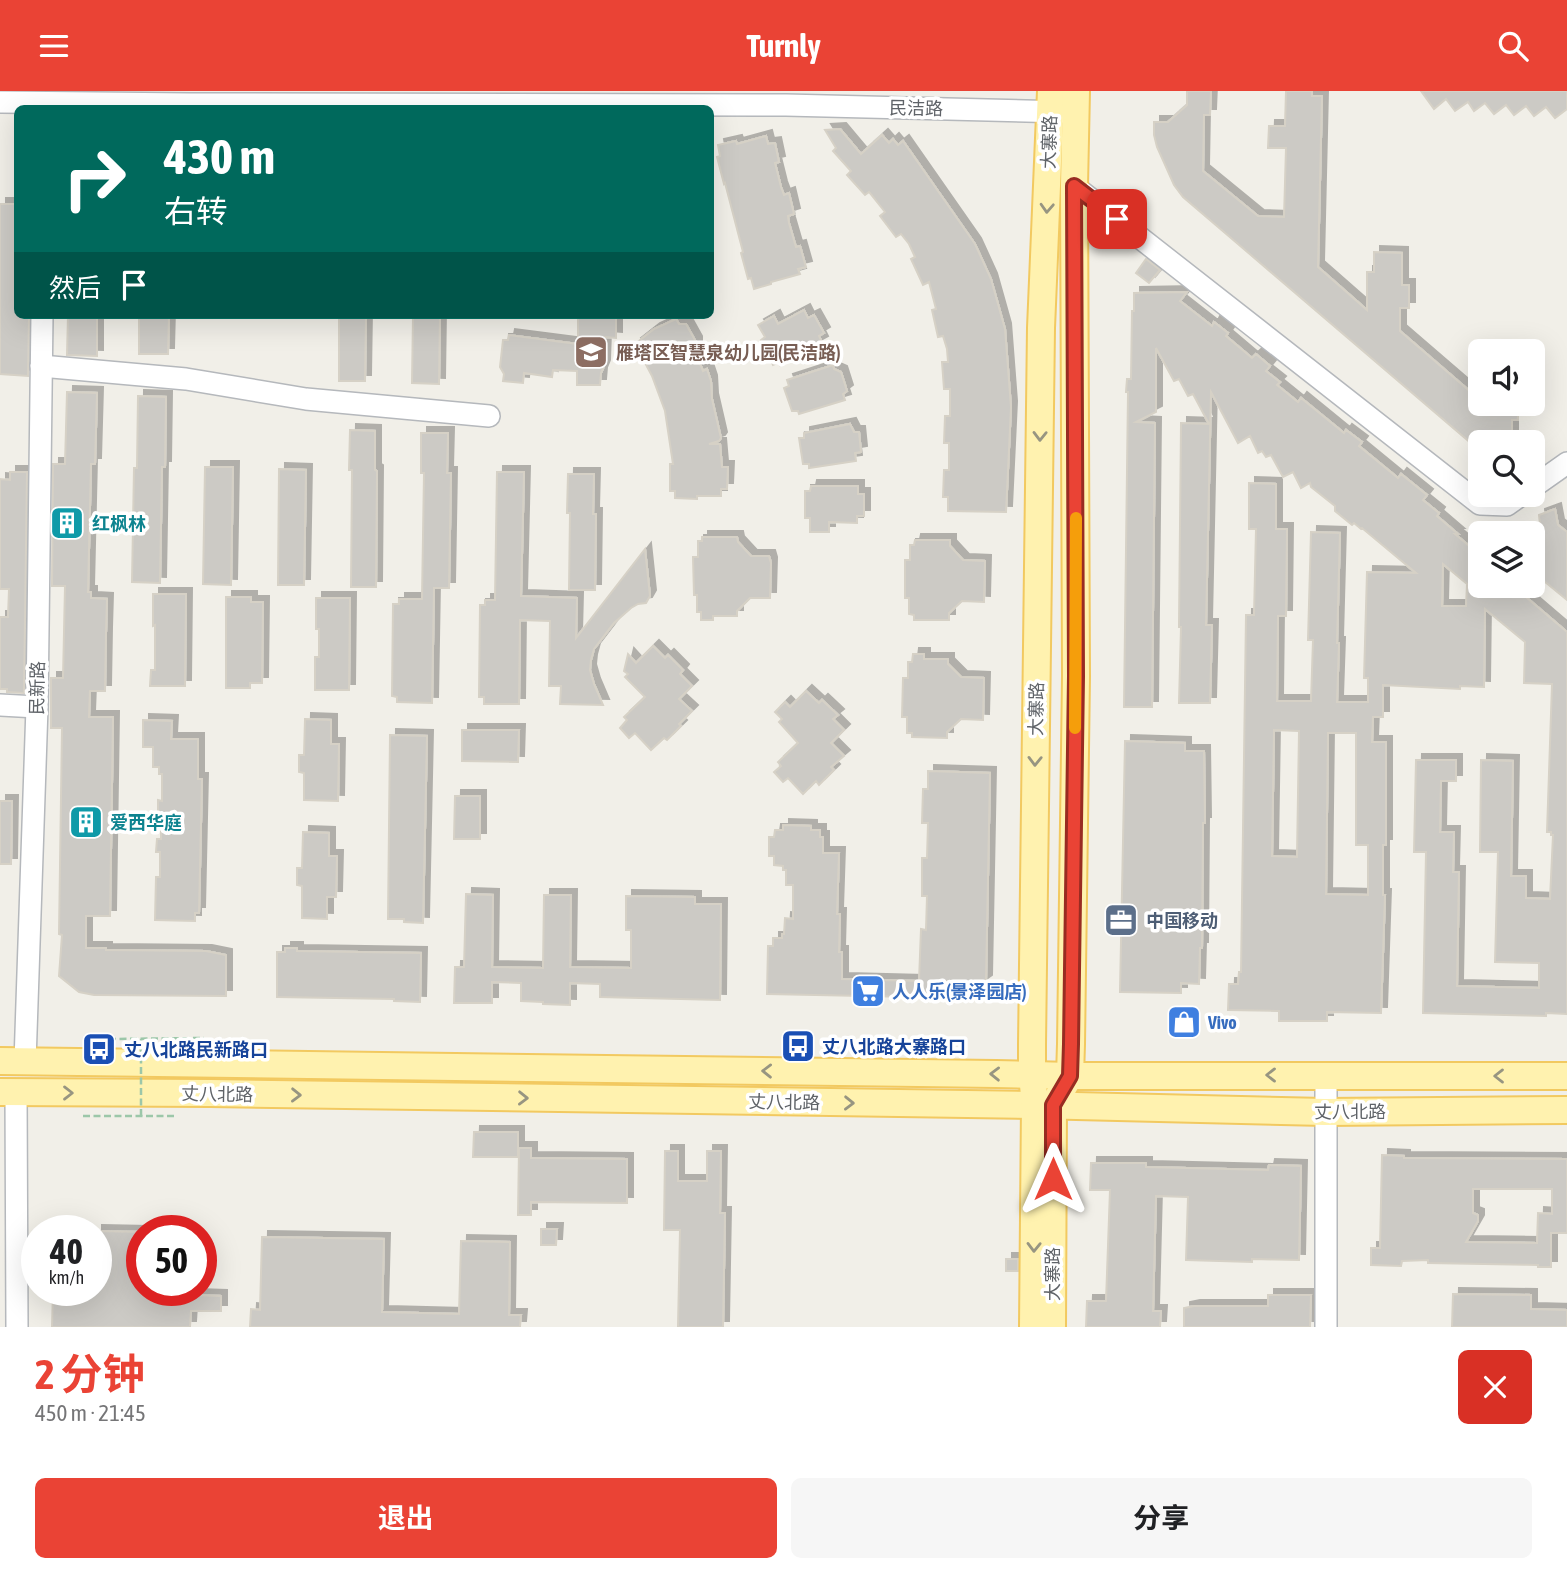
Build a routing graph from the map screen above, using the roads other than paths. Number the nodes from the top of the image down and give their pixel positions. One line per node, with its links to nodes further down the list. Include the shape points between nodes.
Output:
1 (190, 98): 2 (street, 民洁路); 3 (street, 民洁路, via 666,104)
2 (52, 101): 4 (street, 民洁路)
3 (1063, 101): 5 (main road, 大寨路); 15 (main road, 大寨路, one-way to 15, via 1041,341)
4 (0, 102)
5 (1074, 186): 11 (street); 17 (main road, 大寨路, via 1076,676)
6 (42, 319): 7 (street, 民新路)
7 (41, 366): 8 (street); 13 (street, 民新路)
8 (489, 417)
9 (1567, 463): 10 (street)
10 (1545, 479)
11 (1468, 495)
12 (0, 705): 13 (street)
13 (37, 707): 14 (street, 民新路)
14 (13, 1062): 15 (main road, 丈八北路, one-way to 14)
15 (1032, 1075): 17 (main road, 丈八北路); 20 (main road, 大寨路)
16 (1326, 1075): 17 (main road, 丈八北路, one-way to 17); 18 (main road, 丈八北路, one-way to 16); 22 (street)
17 (1070, 1076): 20 (main road, 大寨路)
18 (1567, 1076)
19 (8, 1092): 20 (main road, 丈八北路, one-way to 20); 23 (street)
20 (1044, 1105): 22 (main road, 丈八北路); 24 (main road, 大寨路, one-way to 24); 25 (main road, 大寨路)
21 (1567, 1110): 22 (main road, 丈八北路)
22 (1325, 1112): 26 (street)
23 (17, 1327)
24 (1033, 1327)
25 (1052, 1327)
26 (1326, 1327)

